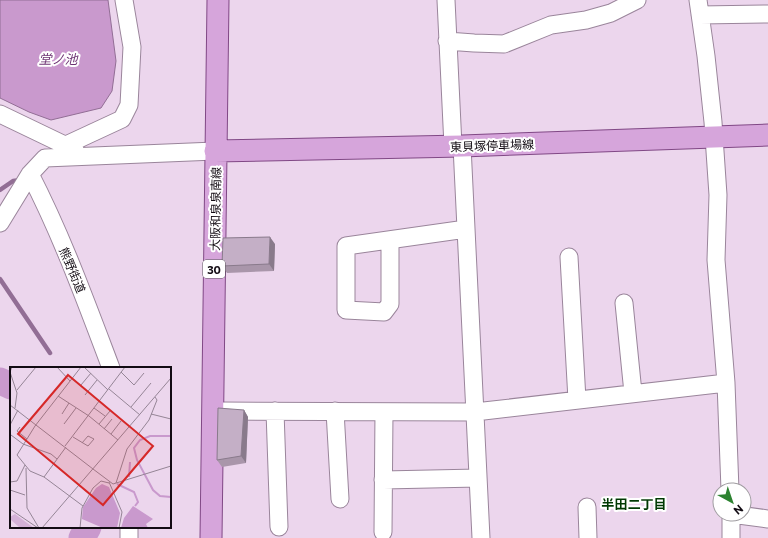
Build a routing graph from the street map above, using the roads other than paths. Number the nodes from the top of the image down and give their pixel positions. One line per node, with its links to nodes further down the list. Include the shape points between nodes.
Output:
1 (124, 0): 11 (street, via 132,47 129,105 122,119)
2 (218, 0): 13 (main road, 大阪和泉泉南線 / 30)
3 (446, 0): 7 (street)
4 (637, 0): 7 (street, via 611,13 551,25 504,44)
5 (699, 8): 6 (street); 10 (street)
6 (768, 14)
7 (447, 41): 12 (street)
8 (0, 114): 11 (street)
9 (768, 135): 10 (main road, 東貝塚停車場線)
10 (713, 137): 12 (main road, 東貝塚停車場線); 22 (street, via 718,194 716,260)
11 (66, 145): 14 (street)
12 (457, 146): 13 (main road, 東貝塚停車場線); 17 (street)
13 (215, 151): 14 (street); 26 (main road, 大阪和泉泉南線 / 30)
14 (88, 156): 15 (street, via 45,158)
15 (30, 174): 16 (street); 21 (street, 熊野街道, via 83,294)
16 (0, 223)
17 (466, 229): 18 (street); 29 (street)
18 (390, 240): 18 (street, via 390,304 384,312 346,310 346,246)
19 (569, 257): 24 (street)
20 (624, 303): 23 (street)
21 (111, 367)
22 (726, 382): 23 (street); 32 (street)
23 (633, 393): 24 (street)
24 (577, 400): 29 (street)
25 (275, 411): 26 (street); 27 (street); 38 (street)
26 (213, 412): 40 (main road, 大阪和泉泉南線 / 30)
27 (334, 412): 28 (street); 33 (street)
28 (384, 412): 29 (street); 31 (street)
29 (475, 412): 30 (street)
30 (478, 478): 31 (street); 41 (street)
31 (383, 480): 39 (street)
32 (730, 482)
33 (340, 499)
34 (587, 507): 42 (street)
35 (752, 517): 36 (street)
36 (768, 519)
37 (731, 522): 43 (street)
38 (279, 527)
39 (383, 532)
40 (211, 538)
41 (481, 538)
42 (588, 538)
43 (731, 538)

